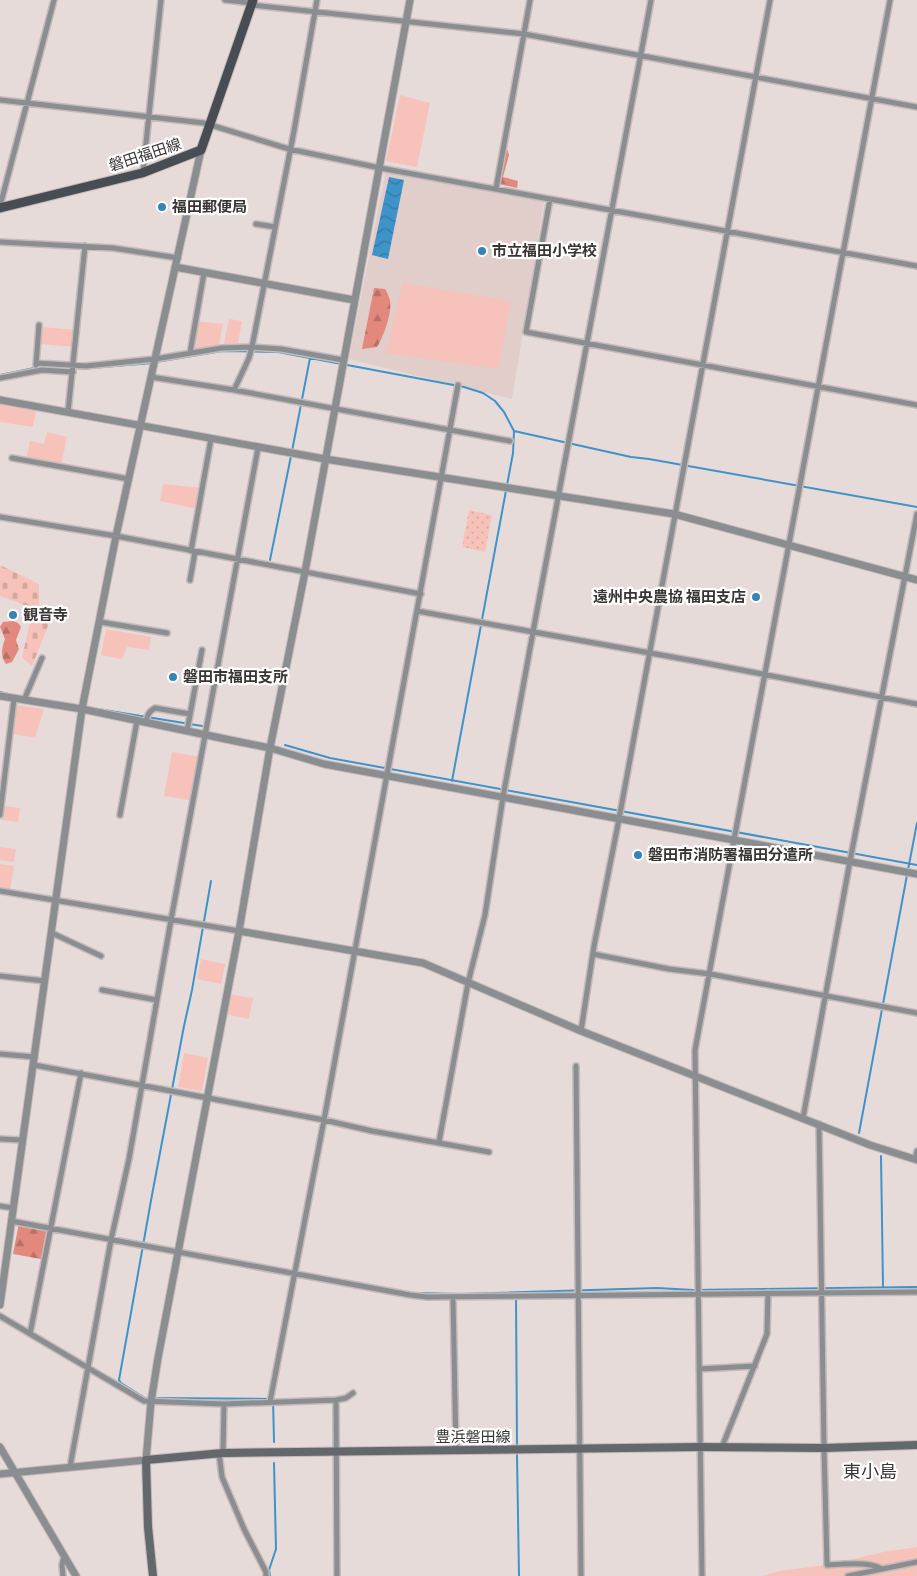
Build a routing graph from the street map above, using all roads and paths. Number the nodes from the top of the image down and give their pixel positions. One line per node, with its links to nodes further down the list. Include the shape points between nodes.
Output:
1 (54, 0): 18 (street)
2 (161, 0): 20 (street)
3 (225, 0): 10 (street)
4 (317, 0): 11 (street)
5 (410, 0): 12 (street)
6 (530, 0): 13 (street)
7 (651, 0): 14 (street)
8 (770, 0): 15 (street)
9 (890, 0): 16 (street)
10 (253, 2): 11 (street); 21 (main road, 磐田福田線)
11 (315, 10): 12 (street); 22 (street)
12 (407, 21): 13 (street); 24 (street)
13 (524, 34): 14 (street); 26 (street)
14 (641, 55): 15 (street); 29 (street)
15 (756, 76): 16 (street); 32 (street)
16 (872, 99): 19 (street); 35 (street)
17 (0, 100): 18 (street)
18 (26, 103): 20 (street); 28 (street)
19 (917, 107)
20 (149, 117): 21 (street); 25 (street)
21 (211, 125): 22 (street); 23 (main road, 磐田福田線)
22 (289, 149): 24 (street); 31 (street)
23 (201, 150): 25 (main road, 磐田福田線); 36 (street)
24 (380, 168): 26 (street); 41 (street)
25 (143, 172): 28 (main road, 磐田福田線)
26 (496, 189): 27 (street)
27 (550, 199): 29 (street); 43 (street, via 526,332)
28 (0, 207)
29 (612, 210): 32 (street); 43 (street)
30 (256, 224): 31 (street)
31 (275, 228): 40 (street)
32 (728, 231): 35 (street); 50 (street)
33 (0, 242): 34 (street)
34 (85, 246): 36 (street); 49 (street)
35 (843, 253): 37 (street); 56 (street)
36 (178, 258): 38 (street)
37 (917, 266)
38 (175, 267): 39 (street); 46 (street)
39 (204, 273): 40 (street); 45 (street)
40 (264, 284): 41 (street); 44 (street)
41 (354, 300): 47 (street)
42 (39, 325): 48 (street)
43 (587, 344): 50 (street); 71 (street)
44 (252, 347): 45 (street); 47 (street); 57 (street)
45 (190, 353): 46 (street)
46 (155, 359): 49 (street); 54 (street)
47 (343, 360): 60 (street)
48 (36, 363): 49 (street); 51 (street)
49 (74, 366): 52 (street)
50 (703, 366): 56 (street); 72 (street)
51 (36, 371): 52 (street); 53 (street)
52 (73, 372): 61 (street)
53 (0, 378)
54 (151, 378): 57 (street); 62 (street)
55 (458, 385): 63 (street)
56 (818, 387): 59 (street); 76 (street)
57 (234, 390): 60 (street)
58 (0, 400): 61 (street)
59 (917, 405)
60 (335, 410): 63 (street); 68 (street)
61 (68, 412): 62 (street)
62 (140, 426): 64 (street); 69 (street)
63 (450, 431): 65 (street); 70 (street)
64 (212, 439): 66 (street); 77 (street)
65 (510, 441)
66 (258, 448): 68 (street); 78 (street)
67 (12, 458): 69 (street)
68 (325, 459): 70 (street); 79 (street)
69 (129, 479): 75 (street)
70 (442, 479): 71 (street); 83 (street)
71 (558, 497): 72 (street); 86 (street)
72 (674, 514): 76 (street); 89 (street)
73 (917, 514): 80 (street)
74 (0, 517): 75 (street)
75 (116, 536): 77 (street); 85 (street)
76 (788, 544): 80 (street); 91 (street)
77 (193, 551): 78 (street); 81 (street)
78 (238, 560): 79 (street); 102 (street)
79 (305, 572): 83 (street); 103 (street)
80 (904, 577): 82 (street); 94 (street)
81 (190, 580)
82 (917, 580)
83 (421, 594): 84 (street)
84 (417, 611): 86 (street); 104 (street)
85 (100, 622): 87 (street); 97 (street)
86 (533, 632): 89 (street); 106 (street)
87 (167, 634)
88 (202, 650): 98 (street)
89 (649, 654): 91 (street); 109 (street)
90 (42, 658): 95 (street)
91 (765, 676): 94 (street); 110 (street)
92 (0, 696): 93 (street)
93 (14, 698): 95 (street); 105 (street)
94 (881, 698): 96 (street); 111 (street)
95 (24, 700): 97 (street)
96 (917, 704)
97 (82, 709): 100 (street); 114 (street)
98 (190, 714): 99 (street, via 155,708); 101 (street)
99 (146, 719): 100 (street); 101 (street)
100 (137, 721): 108 (street)
101 (187, 731): 102 (street)
102 (206, 735): 103 (street); 115 (street)
103 (270, 748): 104 (street, via 324,764); 116 (street)
104 (388, 775): 106 (street); 118 (street)
105 (1, 798): 107 (street)
106 (503, 798): 109 (street); 124 (street, via 485,914)
107 (0, 815)
108 (120, 815)
109 (619, 819): 110 (street); 119 (street)
110 (734, 840): 111 (street); 121 (street)
111 (850, 861): 112 (street); 126 (street)
112 (911, 873)
113 (0, 892): 114 (street)
114 (56, 901): 115 (street); 117 (street)
115 (171, 920): 116 (street); 127 (street)
116 (239, 931): 118 (street); 136 (street)
117 (52, 933): 120 (street); 123 (street)
118 (354, 952): 124 (street, via 422,963); 138 (street)
119 (593, 954): 121 (street); 129 (street)
120 (101, 956)
121 (710, 974): 126 (street); 134 (street, via 697,1035)
122 (0, 976): 123 (street)
123 (45, 981): 131 (street)
124 (468, 983): 129 (street); 142 (street)
125 (102, 990): 127 (street)
126 (826, 996): 128 (street); 137 (street)
127 (157, 1000): 135 (street)
128 (917, 1013)
129 (580, 1031): 134 (street)
130 (0, 1054): 131 (street)
131 (34, 1061): 133 (street); 141 (street)
132 (576, 1066): 157 (street)
133 (81, 1073): 135 (street); 149 (street)
134 (696, 1075): 137 (street); 156 (street)
135 (142, 1085): 136 (street); 150 (street)
136 (207, 1097): 138 (street); 151 (street)
137 (803, 1118): 139 (street)
138 (324, 1120): 142 (street); 152 (street)
139 (819, 1124): 145 (street); 153 (street)
140 (0, 1139): 141 (street)
141 (22, 1140): 147 (street)
142 (439, 1142): 144 (street)
143 (917, 1151): 145 (street)
144 (489, 1152)
145 (916, 1160)
146 (0, 1206): 147 (street)
147 (13, 1208): 148 (street)
148 (12, 1221): 149 (street); 159 (street)
149 (50, 1228): 150 (street); 161 (street)
150 (111, 1240): 151 (street); 163 (street)
151 (178, 1253): 152 (street); 167 (street)
152 (295, 1274): 158 (street, via 410,1295); 168 (street)
153 (822, 1292): 154 (street); 155 (street); 174 (street)
154 (917, 1292)
155 (768, 1293): 156 (street); 162 (street, via 768,1334)
156 (698, 1294): 157 (street); 164 (street)
157 (578, 1295): 158 (street); 175 (street)
158 (453, 1297): 176 (street)
159 (0, 1305)
160 (0, 1316): 161 (street)
161 (30, 1334): 163 (street)
162 (755, 1366): 164 (street); 173 (street)
163 (88, 1368): 167 (street); 180 (street)
164 (699, 1368): 172 (street)
165 (353, 1393): 166 (street)
166 (336, 1400): 168 (street); 177 (street)
167 (151, 1402): 169 (street); 179 (street)
168 (270, 1402): 169 (street)
169 (224, 1404): 178 (street)
170 (917, 1445): 174 (main road, 豊浜磐田線)
171 (0, 1447): 181 (street)
172 (700, 1447): 173 (main road, 豊浜磐田線); 175 (main road, 豊浜磐田線); 192 (street)
173 (722, 1447): 174 (main road, 豊浜磐田線)
174 (824, 1448): 185 (street, via 827,1564 878,1566)
175 (579, 1449): 176 (main road, 豊浜磐田線); 191 (street)
176 (456, 1451): 177 (main road, 豊浜磐田線)
177 (336, 1452): 178 (main road, 豊浜磐田線); 190 (street)
178 (221, 1453): 179 (main road, 豊浜磐田線); 189 (street, via 222,1477)
179 (146, 1460): 180 (street); 188 (main road)
180 (70, 1467): 181 (street)
181 (16, 1472): 182 (street); 183 (street)
182 (0, 1474)
183 (64, 1556): 186 (street); 187 (street)
184 (917, 1562): 185 (street)
185 (882, 1569): 193 (street)
186 (63, 1576)
187 (76, 1576)
188 (153, 1576)
189 (266, 1576)
190 (337, 1576)
191 (582, 1576)
192 (702, 1576)
193 (848, 1576)

